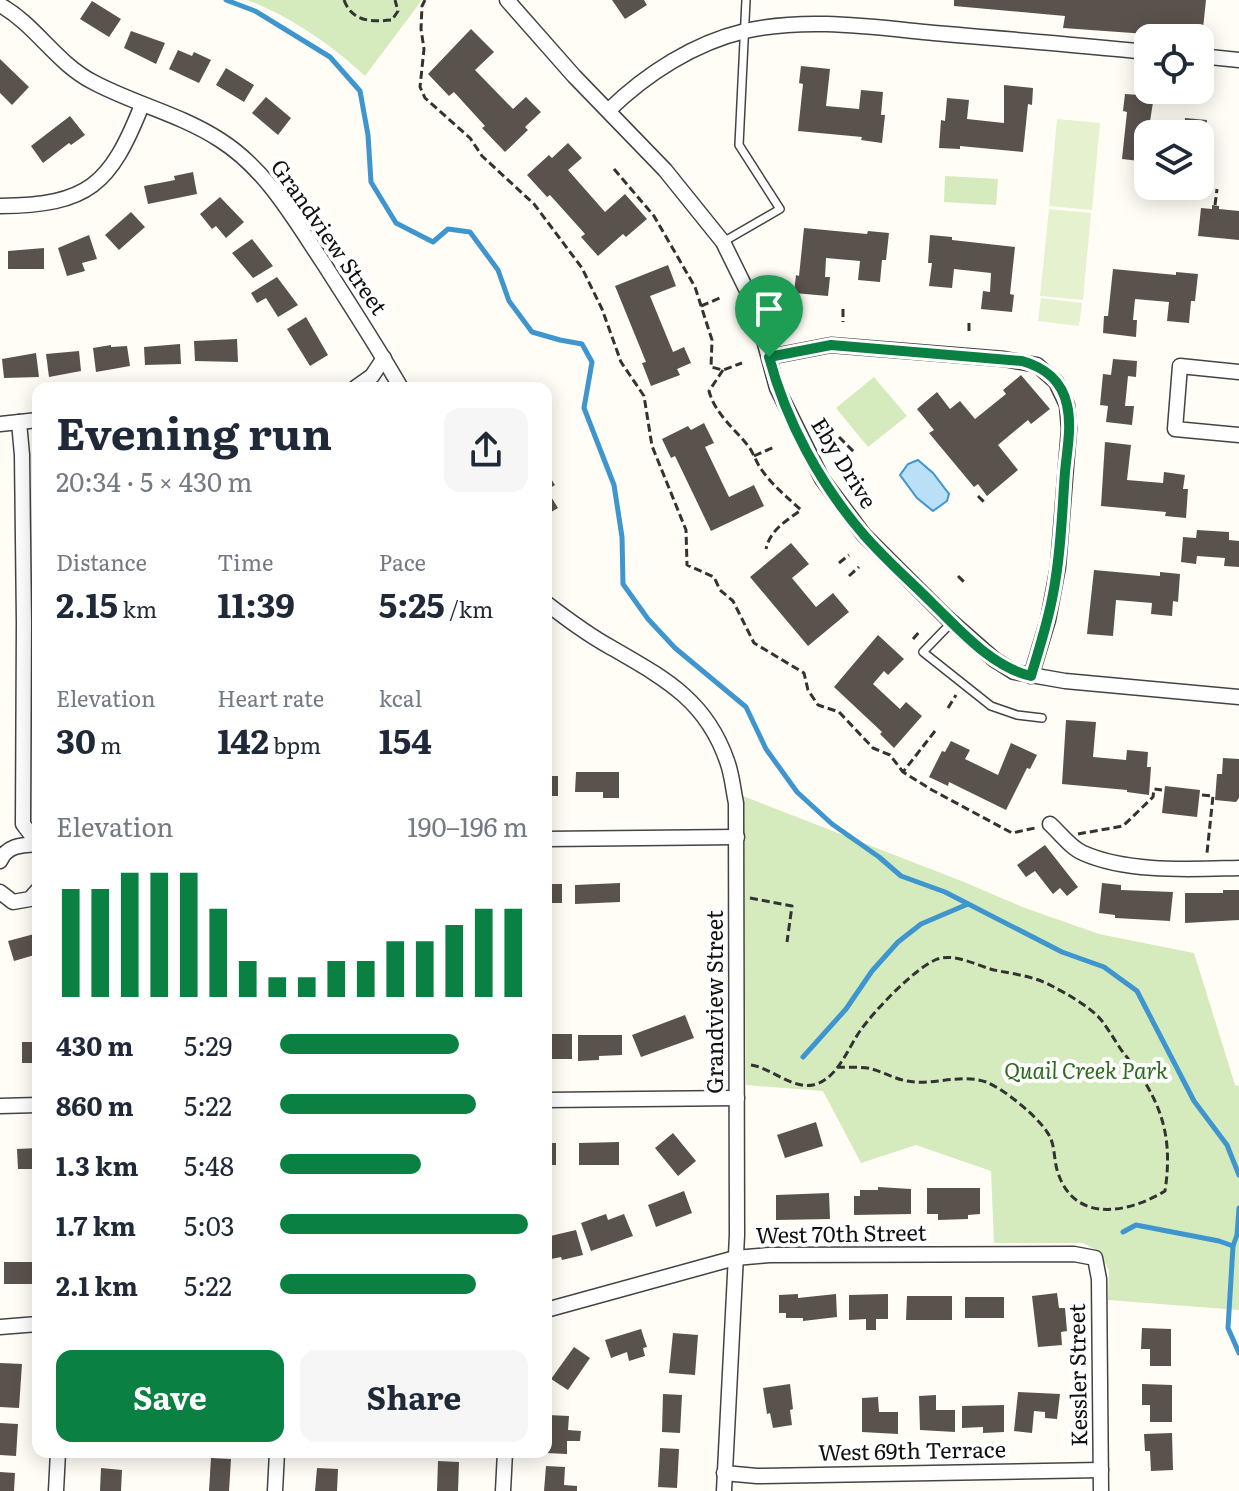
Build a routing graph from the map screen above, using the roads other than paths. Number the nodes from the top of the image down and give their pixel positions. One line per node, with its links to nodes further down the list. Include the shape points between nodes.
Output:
1 (507, 0): 9 (street, Eby Drive)
2 (746, 0): 4 (lane)
3 (0, 5): 8 (street, Grandview Street, via 62,62)
4 (743, 32): 5 (street, via 778,25 859,26); 9 (street, via 664,65); 11 (lane, via 739,145 780,209)
5 (1134, 51)
6 (1214, 57): 7 (street)
7 (1239, 60)
8 (142, 105): 10 (street, via 125,147 94,184 58,201); 13 (street, Grandview Street, via 198,127 250,163 284,203)
9 (609, 110): 11 (street, Eby Drive)
10 (0, 206)
11 (723, 242): 12 (street, Eby Drive, via 755,307)
12 (769, 357): 24 (street, Eby Drive, via 777,388 822,479 864,535); 26 (street, via 831,345 1004,359 1037,365 1056,382 1067,405 1069,429 1059,554 1048,620)
13 (384, 358): 15 (street); 16 (street, Grandview Street)
14 (1239, 372): 20 (street, via 1180,366 1175,429)
15 (364, 382)
16 (398, 382)
17 (32, 421): 18 (street)
18 (19, 422): 19 (street); 25 (street)
19 (0, 424)
20 (1239, 435)
21 (552, 608): 23 (street, Grandview Street)
22 (552, 620): 23 (street)
23 (571, 622): 31 (street, Grandview Street, via 656,672 701,711 728,762)
24 (952, 622): 26 (street, Eby Drive, via 995,660); 28 (lane, via 923,652 991,706)
25 (31, 623): 30 (street, via 23,824)
26 (1031, 676): 27 (street, Eby Drive)
27 (1239, 697)
28 (1042, 718)
29 (1050, 824): 35 (street, via 1081,852 1101,859 1169,869)
30 (32, 836)
31 (737, 837): 32 (street); 38 (street, Grandview Street)
32 (552, 839)
33 (32, 844): 34 (street, via 18,845)
34 (0, 861)
35 (1239, 868)
36 (0, 892): 37 (street, via 13,902)
37 (32, 897)
38 (737, 1098): 39 (street); 42 (street, Grandview Street)
39 (552, 1100)
40 (32, 1105): 41 (street)
41 (0, 1106)
42 (735, 1258): 43 (street, West 70th Street); 44 (street, West 70th Street); 51 (street, Grandview Street)
43 (1095, 1258): 50 (street, Kessler Street)
44 (552, 1308)
45 (32, 1324): 46 (street)
46 (0, 1327)
47 (58, 1458): 52 (street)
48 (277, 1458): 53 (street)
49 (505, 1458): 54 (street)
50 (1101, 1470): 51 (street, West 69th Terrace); 56 (street, Kessler Street)
51 (724, 1473): 55 (street, Grandview Street)
52 (56, 1491)
53 (275, 1491)
54 (503, 1491)
55 (724, 1491)
56 (1101, 1491)

